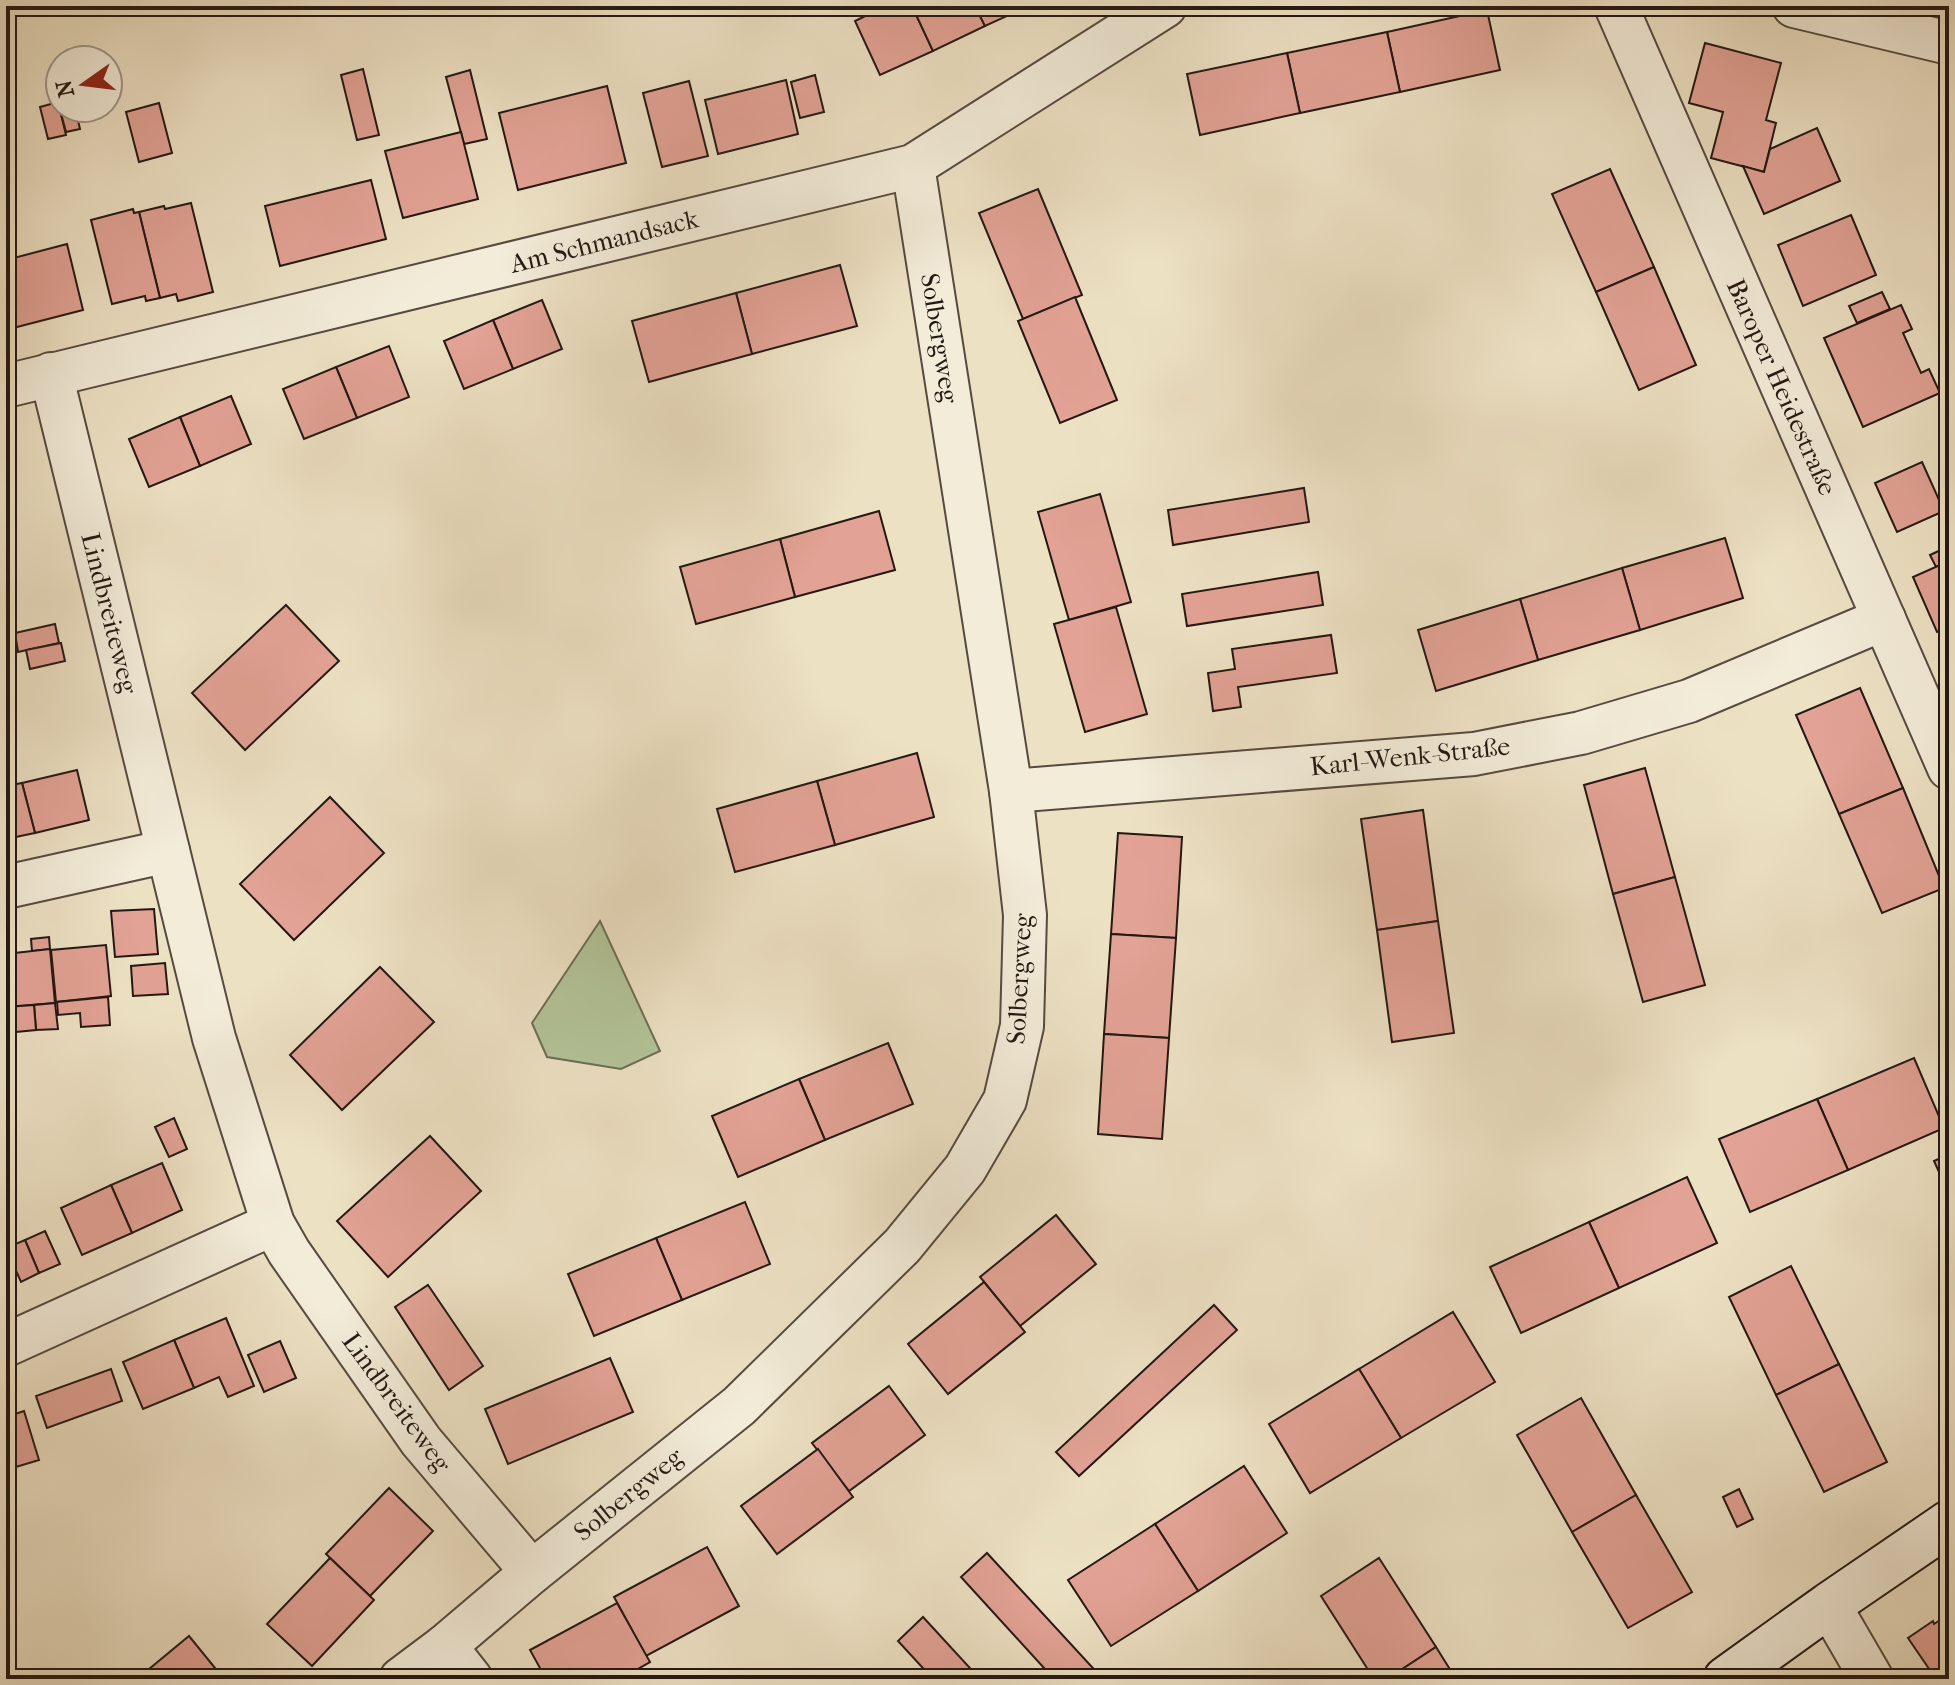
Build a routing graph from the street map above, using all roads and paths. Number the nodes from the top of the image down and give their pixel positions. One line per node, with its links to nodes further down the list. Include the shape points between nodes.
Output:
1 (1165, 6): 5 (street, Am Schmandsack)
2 (1616, 6): 8 (street, Baroper Heidestraße)
3 (1794, 6): 4 (street)
4 (1949, 43)
5 (913, 166): 6 (street, Am Schmandsack); 10 (street, Solbergweg)
6 (51, 374): 7 (street, Am Schmandsack); 11 (street, Lindbreiteweg)
7 (6, 386)
8 (1884, 619): 9 (street, Baroper Heidestraße); 10 (street, Karl-Wenk-Straße, via 1689,701 1581,733 1474,754)
9 (1949, 768)
10 (1011, 791): 16 (street, Solbergweg, via 1025,915 1022,1026 1005,1100 965,1169 902,1246 739,1406)
11 (168, 851): 12 (street); 13 (street, Lindbreiteweg, via 214,1038)
12 (6, 887)
13 (273, 1224): 14 (street); 16 (street, Lindbreiteweg, via 421,1441)
14 (6, 1345)
15 (1949, 1523): 17 (main road)
16 (532, 1572): 18 (street, Solbergweg)
17 (1829, 1605): 21 (main road); 22 (street)
18 (445, 1646): 19 (street, Solbergweg); 20 (street)
19 (401, 1679)
20 (471, 1679)
21 (1726, 1679)
22 (1872, 1679)

